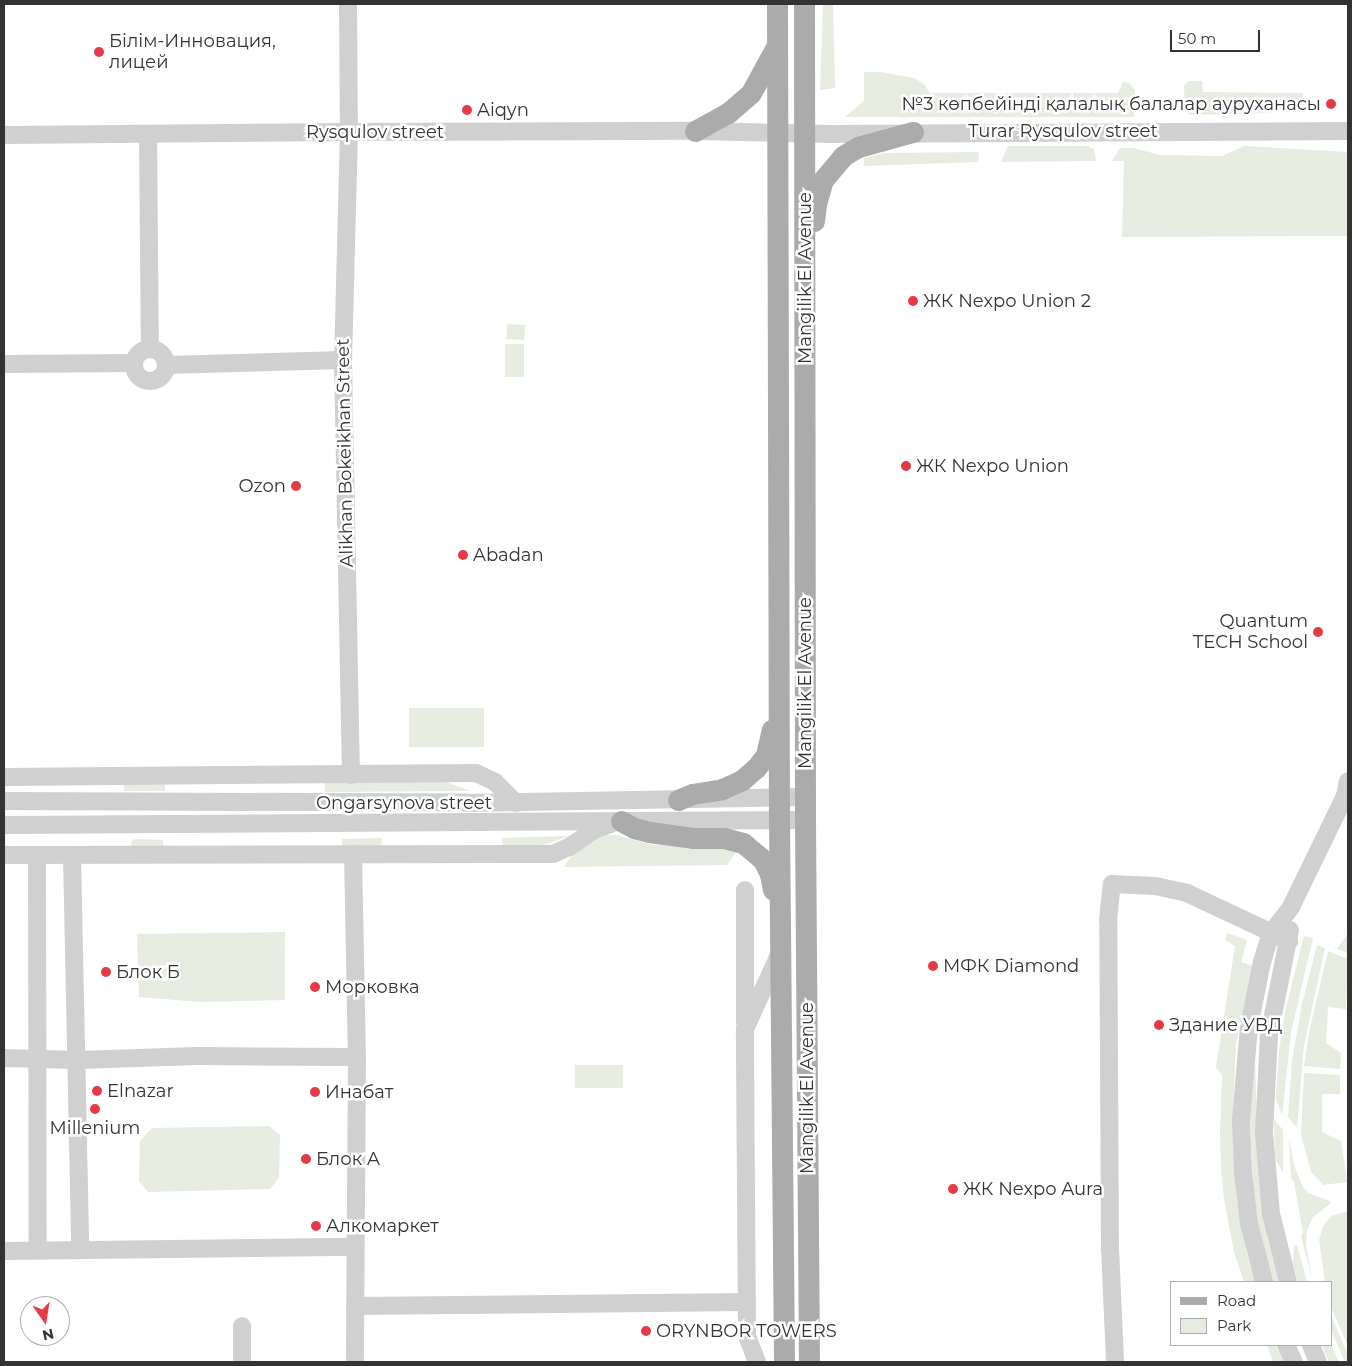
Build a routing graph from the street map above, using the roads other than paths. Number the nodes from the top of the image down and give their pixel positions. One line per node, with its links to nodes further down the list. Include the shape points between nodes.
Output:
1 (348, 4): 7 (street, Alikhan Bokeikhan Street)
2 (777, 4): 4 (main road, Mangilik El Avenue)
3 (804, 4): 9 (main road, Mangilik El Avenue)
4 (777, 44): 5 (main road, via 751,93 728,113); 11 (main road, Mangilik El Avenue)
5 (695, 131): 7 (street, Rysqulov street); 11 (street, Rysqulov street)
6 (1348, 131): 8 (street, Turar Rysqulov street)
7 (349, 132): 10 (street, Rysqulov street); 15 (street, Alikhan Bokeikhan Street)
8 (913, 132): 9 (street, Turar Rysqulov street); 13 (main road, via 858,148 843,156 823,180 816,204)
9 (804, 133): 11 (street, Turar Rysqulov street); 13 (main road, Mangilik El Avenue)
10 (148, 134): 12 (street, Rysqulov street); 14 (street)
11 (778, 134): 19 (main road, Mangilik El Avenue)
12 (4, 136)
13 (805, 323): 24 (main road, Mangilik El Avenue)
14 (150, 349): 16 (street, via 137,354); 18 (street, via 160,352)
15 (343, 360): 18 (street); 20 (street, Alikhan Bokeikhan Street)
16 (133, 363): 17 (street); 18 (street, via 139,378 149,382 162,377)
17 (4, 364)
18 (166, 365)
19 (780, 668): 23 (main road, Mangilik El Avenue); 25 (main road, via 774,699 772,740 756,768 742,780 722,789)
20 (351, 775): 21 (street); 29 (street, via 476,773 495,782)
21 (4, 777)
22 (1347, 791): 41 (street)
23 (779, 797): 24 (street, Ongarsynova street); 25 (street, Ongarsynova street); 31 (main road, Mangilik El Avenue)
24 (805, 797): 32 (main road, Mangilik El Avenue)
25 (678, 800): 29 (street, Ongarsynova street)
26 (4, 801): 27 (street, Ongarsynova street)
27 (123, 802): 28 (street, Ongarsynova street); 30 (street, via 144,805 147,811 143,815)
28 (410, 803): 29 (street, Ongarsynova street); 34 (street, via 358,815 197,817 197,821)
29 (516, 803)
30 (4, 816)
31 (779, 820): 32 (street, Ongarsynova street); 33 (street, Ongarsynova street); 44 (main road, Mangilik El Avenue)
32 (805, 820): 67 (main road, Mangilik El Avenue)
33 (621, 821): 34 (street, Ongarsynova street); 36 (street, via 596,829 553,854); 44 (main road, via 649,832 724,838 743,843 757,853 770,874)
34 (204, 824): 35 (street, Ongarsynova street)
35 (4, 825)
36 (353, 854): 39 (street); 46 (street)
37 (4, 855): 38 (street)
38 (37, 855): 39 (street); 48 (street)
39 (72, 855): 49 (street)
40 (744, 890): 45 (street)
41 (1291, 907): 42 (street); 43 (street)
42 (1271, 933): 43 (street); 54 (street, via 1249,1027 1241,1120 1246,1205); 68 (street, via 1188,893 1155,886 1112,884 1108,920)
43 (1289, 941): 55 (street, via 1269,1035 1264,1133 1271,1214)
44 (782, 944): 45 (street); 66 (main road, Mangilik El Avenue)
45 (745, 1029): 56 (street)
46 (357, 1057): 49 (street, via 197,1056); 50 (street)
47 (4, 1058): 48 (street)
48 (36, 1059): 49 (street); 51 (street)
49 (78, 1060): 52 (street)
50 (355, 1247): 52 (street); 57 (street)
51 (38, 1250): 52 (street); 53 (street)
52 (80, 1250)
53 (4, 1251)
54 (1264, 1281)
55 (1288, 1281)
56 (747, 1302): 57 (street); 59 (street)
57 (355, 1306): 63 (street)
58 (242, 1326): 62 (street)
59 (747, 1336): 64 (street); 65 (street)
60 (1286, 1346): 69 (street)
61 (1311, 1346): 70 (street)
62 (242, 1362)
63 (355, 1362)
64 (747, 1362)
65 (757, 1362)
66 (784, 1362)
67 (808, 1362)
68 (1114, 1362)
69 (1294, 1362)
70 (1318, 1362)

